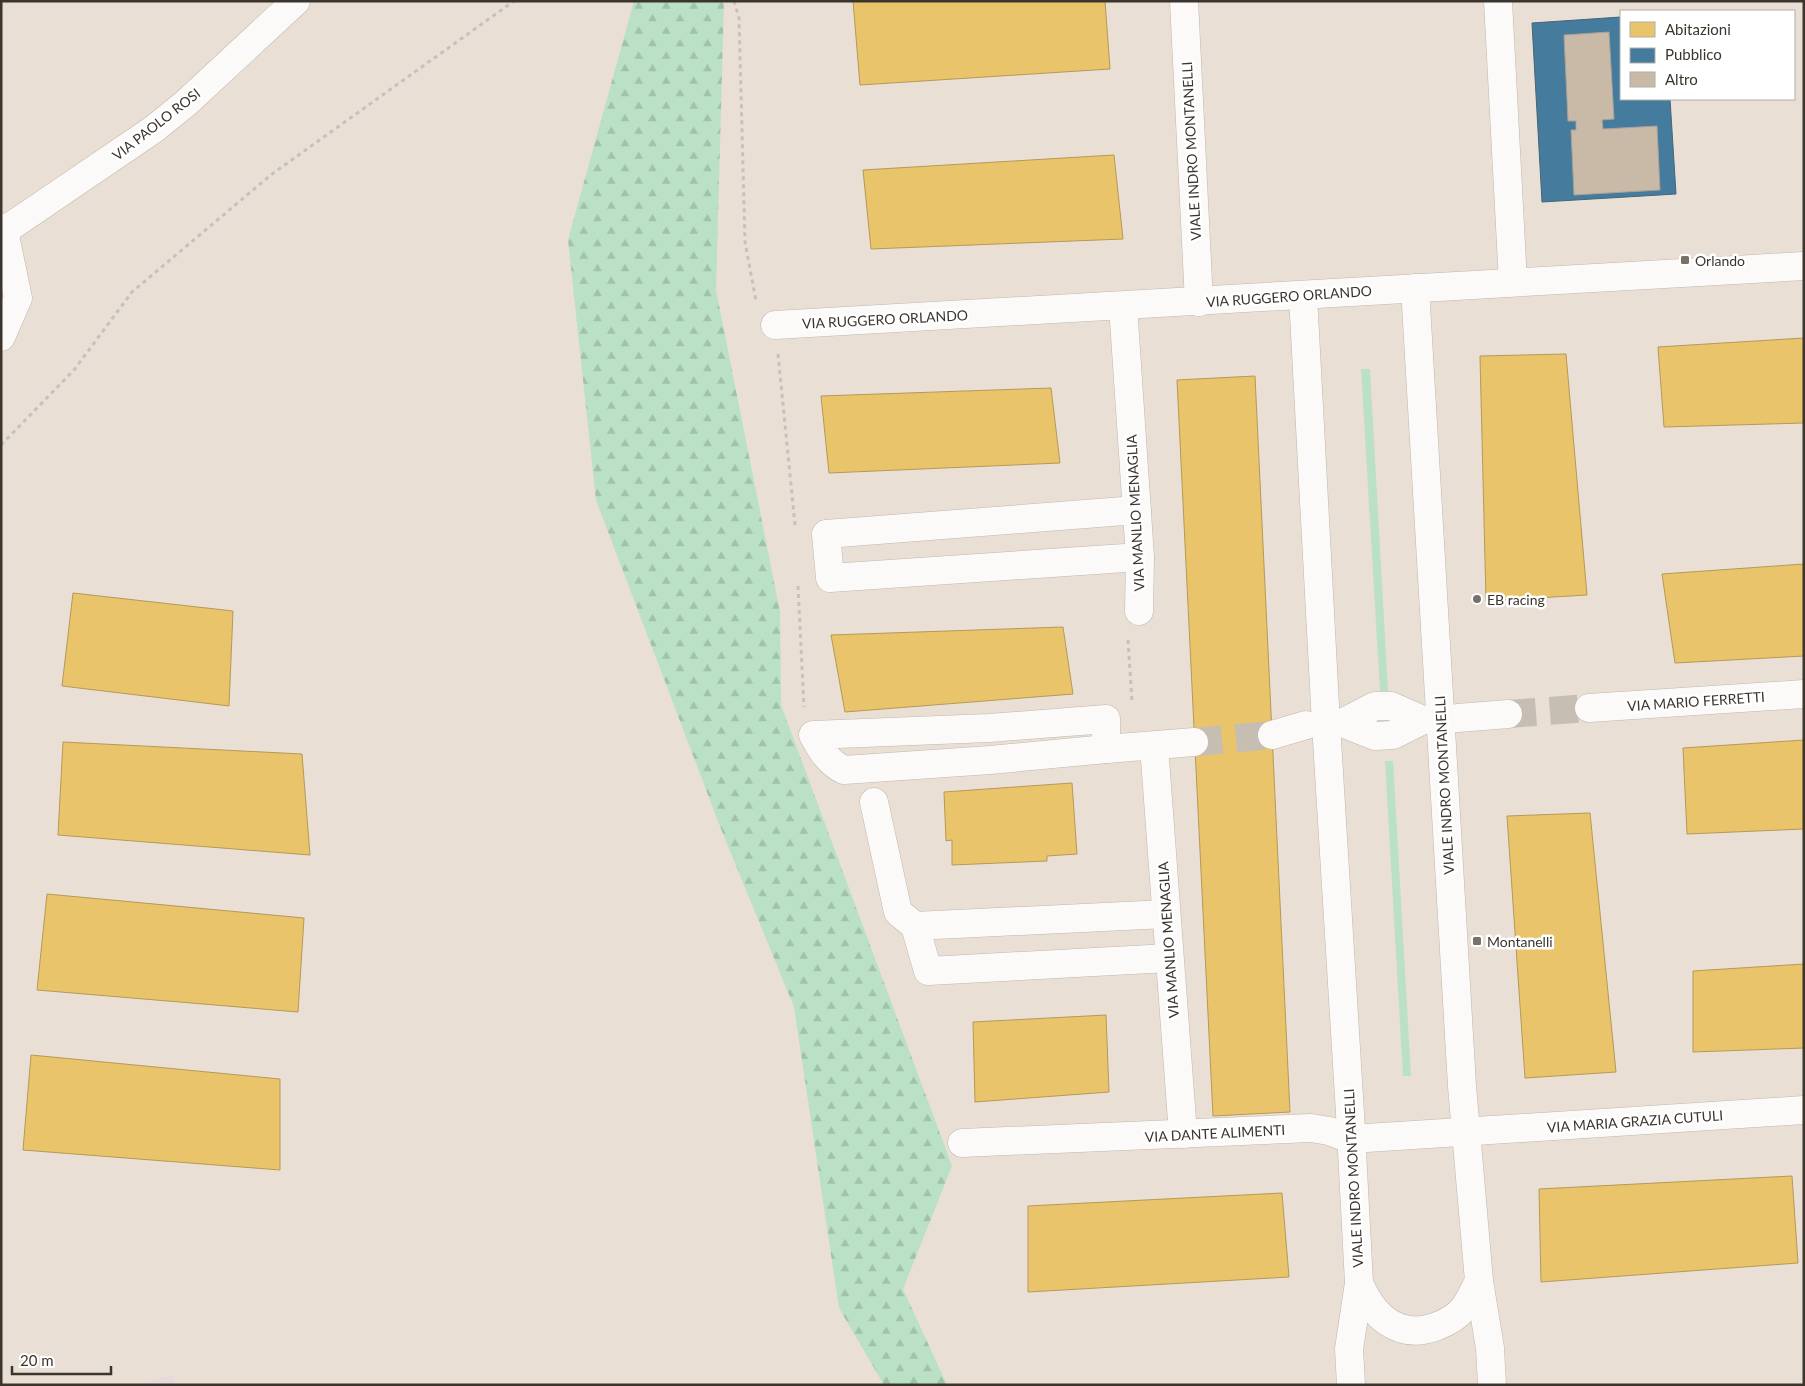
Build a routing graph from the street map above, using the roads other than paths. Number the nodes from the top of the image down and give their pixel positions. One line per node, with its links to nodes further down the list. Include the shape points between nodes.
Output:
1 (296, 1): 4 (street, VIA PAOLO ROSI, via 154,129)
2 (1184, 1): 9 (street, VIALE INDRO MONTANELLI)
3 (1498, 1): 6 (street)
4 (3, 229): 12 (street, via 18,298)
5 (1804, 266): 6 (street, VIA RUGGERO ORLANDO)
6 (1513, 282): 7 (street, VIA RUGGERO ORLANDO)
7 (1415, 288): 8 (street, VIA RUGGERO ORLANDO); 34 (street, VIALE INDRO MONTANELLI)
8 (1303, 296): 9 (street, VIA RUGGERO ORLANDO); 36 (street, VIALE INDRO MONTANELLI)
9 (1199, 302): 10 (street, VIA RUGGERO ORLANDO)
10 (1123, 306): 11 (street, VIA RUGGERO ORLANDO); 13 (street, VIA MANLIO MENAGLIA)
11 (775, 325)
12 (1, 337)
13 (1137, 510): 14 (street, VIA MANLIO MENAGLIA); 14 (street, via 826,534 830,578)
14 (1140, 557): 15 (street, VIA MANLIO MENAGLIA)
15 (1139, 611)
16 (1804, 694): 17 (street, VIA MARIO FERRETTI)
17 (1589, 708)
18 (1508, 714): 19 (street)
19 (1458, 718)
20 (1306, 725): 23 (street)
21 (989, 728): 22 (street); 26 (street, via 1106,719); 27 (street)
22 (901, 731): 28 (street); 28 (street, via 813,735 835,766 844,770)
23 (1272, 735)
24 (1194, 742): 25 (street)
25 (1144, 746): 26 (street); 30 (street, VIA MANLIO MENAGLIA)
26 (1106, 749): 27 (street)
27 (990, 760): 28 (street)
28 (903, 766)
29 (874, 802): 31 (street, via 898,912)
30 (1166, 914): 31 (street); 32 (street, VIA MANLIO MENAGLIA)
31 (915, 926): 32 (street, via 928,971)
32 (1169, 958): 35 (street, VIA MANLIO MENAGLIA)
33 (1804, 1110): 34 (street, VIA MARIA GRAZIA CUTULI)
34 (1466, 1131): 36 (street, VIA DANTE ALIMENTI); 38 (street, VIALE INDRO MONTANELLI)
35 (1183, 1134): 36 (street, VIA DANTE ALIMENTI, via 1311,1128); 37 (street, VIA DANTE ALIMENTI)
36 (1351, 1139): 39 (street, VIALE INDRO MONTANELLI)
37 (962, 1143)
38 (1479, 1281): 39 (street, VIALE INDRO MONTANELLI, via 1464,1308 1453,1318 1419,1331 1400,1328 1381,1317 1366,1300); 41 (street, VIALE INDRO MONTANELLI, via 1490,1348)
39 (1359, 1282): 40 (street, VIALE INDRO MONTANELLI, via 1349,1349)
40 (1351, 1385)
41 (1492, 1385)

